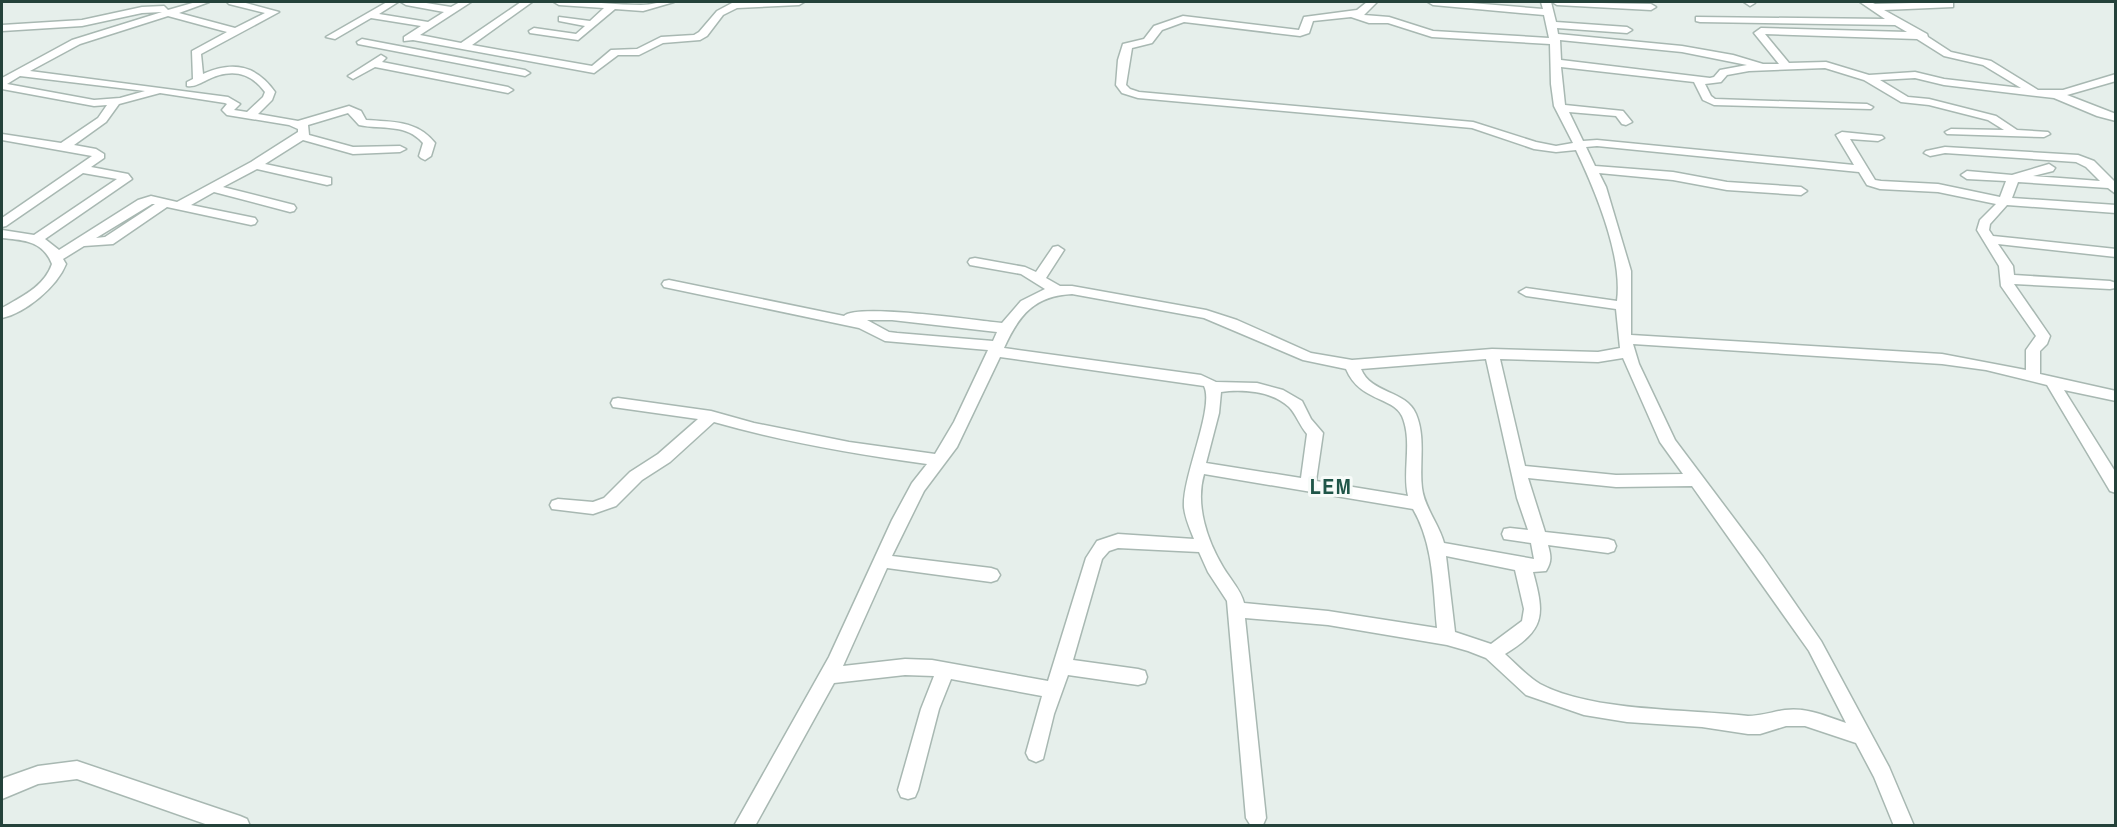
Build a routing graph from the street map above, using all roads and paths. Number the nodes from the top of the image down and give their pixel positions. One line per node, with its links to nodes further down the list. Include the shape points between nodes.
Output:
1 (128, 2): 18 (street)
2 (204, 2): 18 (street)
3 (232, 2): 31 (street, via 274,12)
4 (393, 2): 20 (street)
5 (406, 2): 17 (street)
6 (466, 2): 17 (street)
7 (527, 2): 36 (street)
8 (559, 2): 15 (street)
9 (669, 2): 15 (street, via 643,8)
10 (799, 2): 38 (street, via 730,7 700,36 661,40 639,52 615,52 594,70)
11 (1372, 2): 21 (street)
12 (1434, 2): 22 (street)
13 (1870, 4): 14 (street); 25 (street)
14 (1950, 5)
15 (611, 7): 26 (street)
16 (1651, 8): 22 (street)
17 (452, 10): 27 (street)
18 (171, 11): 28 (street, via 142,10 82,23); 31 (street); 44 (street, via 76,42)
19 (1608, 13): 22 (street)
20 (369, 15): 27 (street); 33 (street)
21 (1355, 15): 22 (street, via 1389,20 1432,34); 71 (street, via 1311,18 1305,31 1296,34 1175,20 1158,28 1148,41 1127,45 1121,85 1138,94 1473,125 1546,148 1572,148)
22 (1551, 18): 29 (street); 41 (street); 43 (street, via 1620,45 1673,46)
23 (563, 19): 26 (street)
24 (1700, 19): 25 (street)
25 (1898, 22): 32 (street)
26 (592, 24): 30 (street, via 578,37)
27 (430, 25): 34 (street)
28 (2, 28)
29 (1626, 30)
30 (534, 31)
31 (237, 32): 50 (street, via 196,53)
32 (1923, 36): 42 (street, via 1761,31); 57 (street, via 1948,54 1987,63)
33 (331, 37)
34 (412, 37): 36 (street); 37 (street)
35 (362, 42): 37 (street)
36 (463, 46): 38 (street)
37 (394, 49): 39 (street); 40 (street)
38 (476, 49): 39 (street)
39 (458, 61): 45 (street); 47 (street)
40 (373, 63): 46 (street); 47 (street)
41 (1557, 63): 51 (street); 61 (street)
42 (1786, 66): 43 (street); 49 (street, via 1834,66)
43 (1765, 67): 51 (street, via 1724,72 1717,80)
44 (18, 73): 52 (street); 54 (street)
45 (525, 73)
46 (353, 76)
47 (434, 77): 55 (street)
48 (2115, 77): 58 (street)
49 (1868, 78): 57 (street, via 1915,75); 67 (street, via 1898,98 1992,118)
50 (198, 80): 56 (street); 62 (street, via 231,69 255,75 270,92)
51 (1698, 80): 60 (street, via 1712,103)
52 (2, 82)
53 (2, 86): 59 (street, via 94,103)
54 (162, 90): 56 (street); 59 (street)
55 (508, 90)
56 (178, 92): 62 (street, via 228,100 234,104 229,112)
57 (2037, 94): 58 (street)
58 (2058, 95): 63 (street)
59 (116, 102): 72 (street, via 95,126)
60 (1867, 107)
61 (1561, 108): 64 (street, via 1619,113); 71 (street)
62 (249, 116): 65 (street)
63 (2115, 118)
64 (1626, 122)
65 (301, 130): 73 (street, via 353,151); 75 (street, via 349,109 363,123 402,125 421,134 429,142); 76 (street)
66 (1952, 132): 67 (street)
67 (2014, 133): 68 (street)
68 (2044, 134)
69 (2, 137): 72 (street)
70 (1878, 138): 80 (street, via 1842,135)
71 (1579, 142): 79 (street); 80 (street)
72 (64, 146): 78 (street, via 99,153 99,158)
73 (400, 149)
74 (1930, 153): 84 (street, via 1945,150 2078,159 2090,164)
75 (426, 156)
76 (255, 165): 83 (street); 85 (street)
77 (2049, 168): 82 (street)
78 (82, 169): 92 (street); 94 (street, via 126,179)
79 (1593, 169): 86 (street); 106 (street, via 1626,280)
80 (1863, 169): 87 (street, via 1875,184 1938,188)
81 (1967, 175): 82 (street)
82 (2013, 178): 84 (street); 87 (street)
83 (327, 181)
84 (2113, 187)
85 (212, 188): 88 (street); 89 (street)
86 (1801, 191)
87 (2005, 201): 90 (street); 95 (street, via 1984,223)
88 (179, 206): 91 (street); 98 (street, via 165,203 108,241 81,242)
89 (290, 208)
90 (2115, 209)
91 (251, 221)
92 (2, 223)
93 (2, 234): 94 (street)
94 (36, 239): 98 (street, via 49,245)
95 (1987, 239): 97 (street); 101 (street, via 2006,266)
96 (1058, 250): 100 (street)
97 (2115, 254)
98 (57, 257): 107 (street, via 57,271 52,278)
99 (975, 262): 100 (street, via 1014,268)
100 (1038, 279): 104 (street)
101 (2006, 280): 103 (street); 114 (street, via 2043,336 2033,350)
102 (669, 284): 108 (street)
103 (2110, 285)
104 (1056, 290): 109 (street, via 1041,293 1029,302); 113 (street, via 1206,314 1308,357)
105 (1526, 292): 106 (street)
106 (1623, 306): 110 (street)
107 (2, 314)
108 (833, 317): 109 (street, via 892,316); 111 (street, via 863,324 885,336)
109 (1006, 328): 111 (street)
110 (1626, 345): 112 (street, via 1598,357); 114 (street, via 1944,359); 123 (street, via 1668,442)
111 (995, 349): 116 (street, via 1201,380); 120 (street, via 962,422)
112 (1492, 354): 113 (street); 122 (street)
113 (1352, 365): 126 (street, via 1369,390 1399,403 1409,415)
114 (2033, 376): 115 (street)
115 (2052, 382): 117 (street); 125 (street)
116 (1212, 387): 121 (street, via 1212,413); 124 (street, via 1250,385 1295,402 1315,433)
117 (2115, 396)
118 (618, 403): 119 (street)
119 (711, 416): 120 (street, via 806,440); 127 (street, via 603,507)
120 (939, 460): 133 (street, via 918,487)
121 (1198, 467): 124 (street); 130 (street, via 1192,508)
122 (1520, 471): 123 (street, via 1617,481); 129 (street)
123 (1696, 480): 144 (street, via 1815,646)
124 (1308, 485): 126 (street)
125 (2115, 487)
126 (1418, 504): 132 (street, via 1431,526)
127 (558, 505)
128 (1510, 534): 129 (street)
129 (1539, 539): 131 (street); 134 (street, via 1542,564)
130 (1205, 546): 136 (street); 139 (street, via 1118,541 1100,548)
131 (1608, 546)
132 (1437, 548): 134 (street); 137 (street)
133 (881, 561): 135 (street); 141 (street)
134 (1522, 565): 138 (street, via 1534,608 1533,620 1519,636)
135 (992, 575)
136 (1237, 610): 137 (street, via 1328,618); 148 (street)
137 (1447, 637): 138 (street)
138 (1492, 653): 144 (street, via 1533,689 1584,707 1748,725 1805,718)
139 (1061, 666): 142 (street); 143 (street)
140 (946, 670): 141 (street, via 905,667); 143 (street); 147 (street, via 930,709)
141 (828, 676): 150 (street)
142 (1138, 677)
143 (1053, 690): 145 (street)
144 (1863, 737): 151 (street)
145 (1036, 753)
146 (2, 790): 149 (street, via 34,775 77,771)
147 (908, 790)
148 (1256, 818)
149 (240, 825)
150 (744, 825)
151 (1904, 825)

